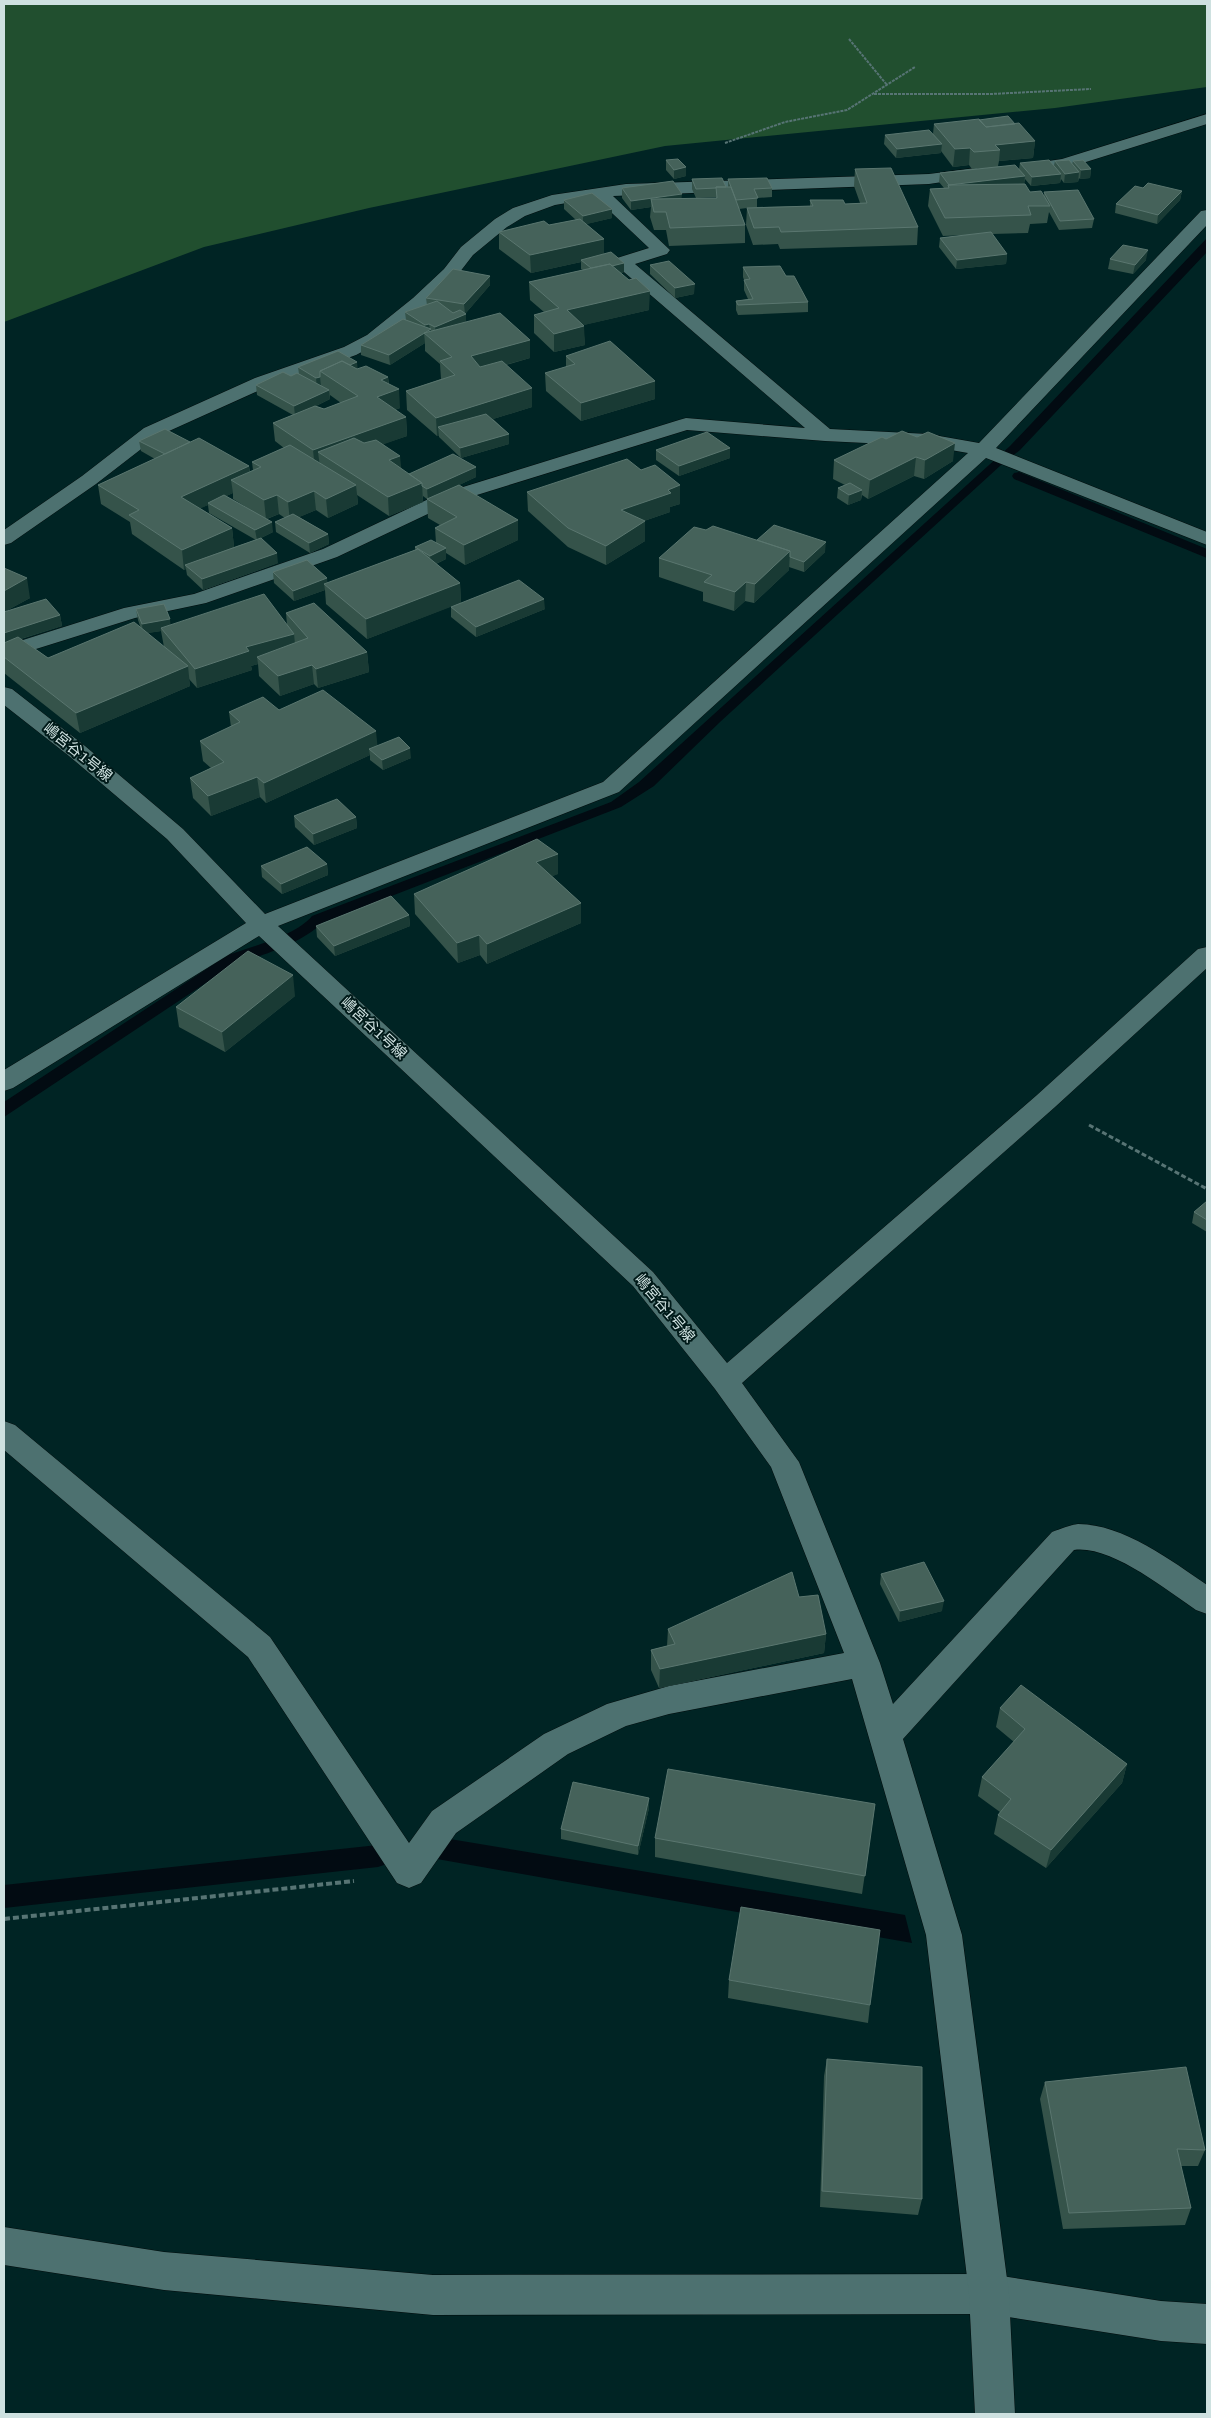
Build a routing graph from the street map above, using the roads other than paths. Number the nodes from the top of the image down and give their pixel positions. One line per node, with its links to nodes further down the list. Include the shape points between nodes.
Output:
1 (1207, 119): 2 (street, via 1064,164)
2 (1016, 169)
3 (996, 171): 4 (street, via 920,179 626,188)
4 (600, 192): 6 (street, via 661,250 623,262); 8 (street, via 552,200 519,212 467,251 450,273 373,339 350,351 262,382 150,432 89,480)
5 (1207, 215): 7 (street)
6 (825, 435): 7 (street, via 928,440); 10 (street, via 686,424 444,499 330,553 199,599 131,612)
7 (983, 450): 9 (street); 12 (street, via 612,787)
8 (4, 539)
9 (1207, 539)
10 (4, 653)
11 (4, 694): 12 (street, 嶋宮谷1号線, via 175,834)
12 (261, 924): 14 (street); 15 (street, 嶋宮谷1号線, via 643,1279)
13 (1207, 954): 15 (street, via 1046,1101)
14 (4, 1082)
15 (725, 1381): 18 (street, 嶋宮谷1号線, via 784,1462)
16 (4, 1433): 18 (street, via 259,1647 409,1872 444,1822 556,1744 619,1714 668,1700)
17 (1207, 1601): 19 (street, via 1110,1543 1077,1536 1063,1541)
18 (864, 1663): 19 (street, 嶋宮谷1号線)
19 (886, 1734): 21 (street, 嶋宮谷1号線, via 944,1935)
20 (4, 2246): 21 (street, via 164,2271 433,2295)
21 (989, 2294): 22 (street, via 1161,2322); 23 (street, 嶋宮谷1号線)
22 (1207, 2324)
23 (995, 2414)

